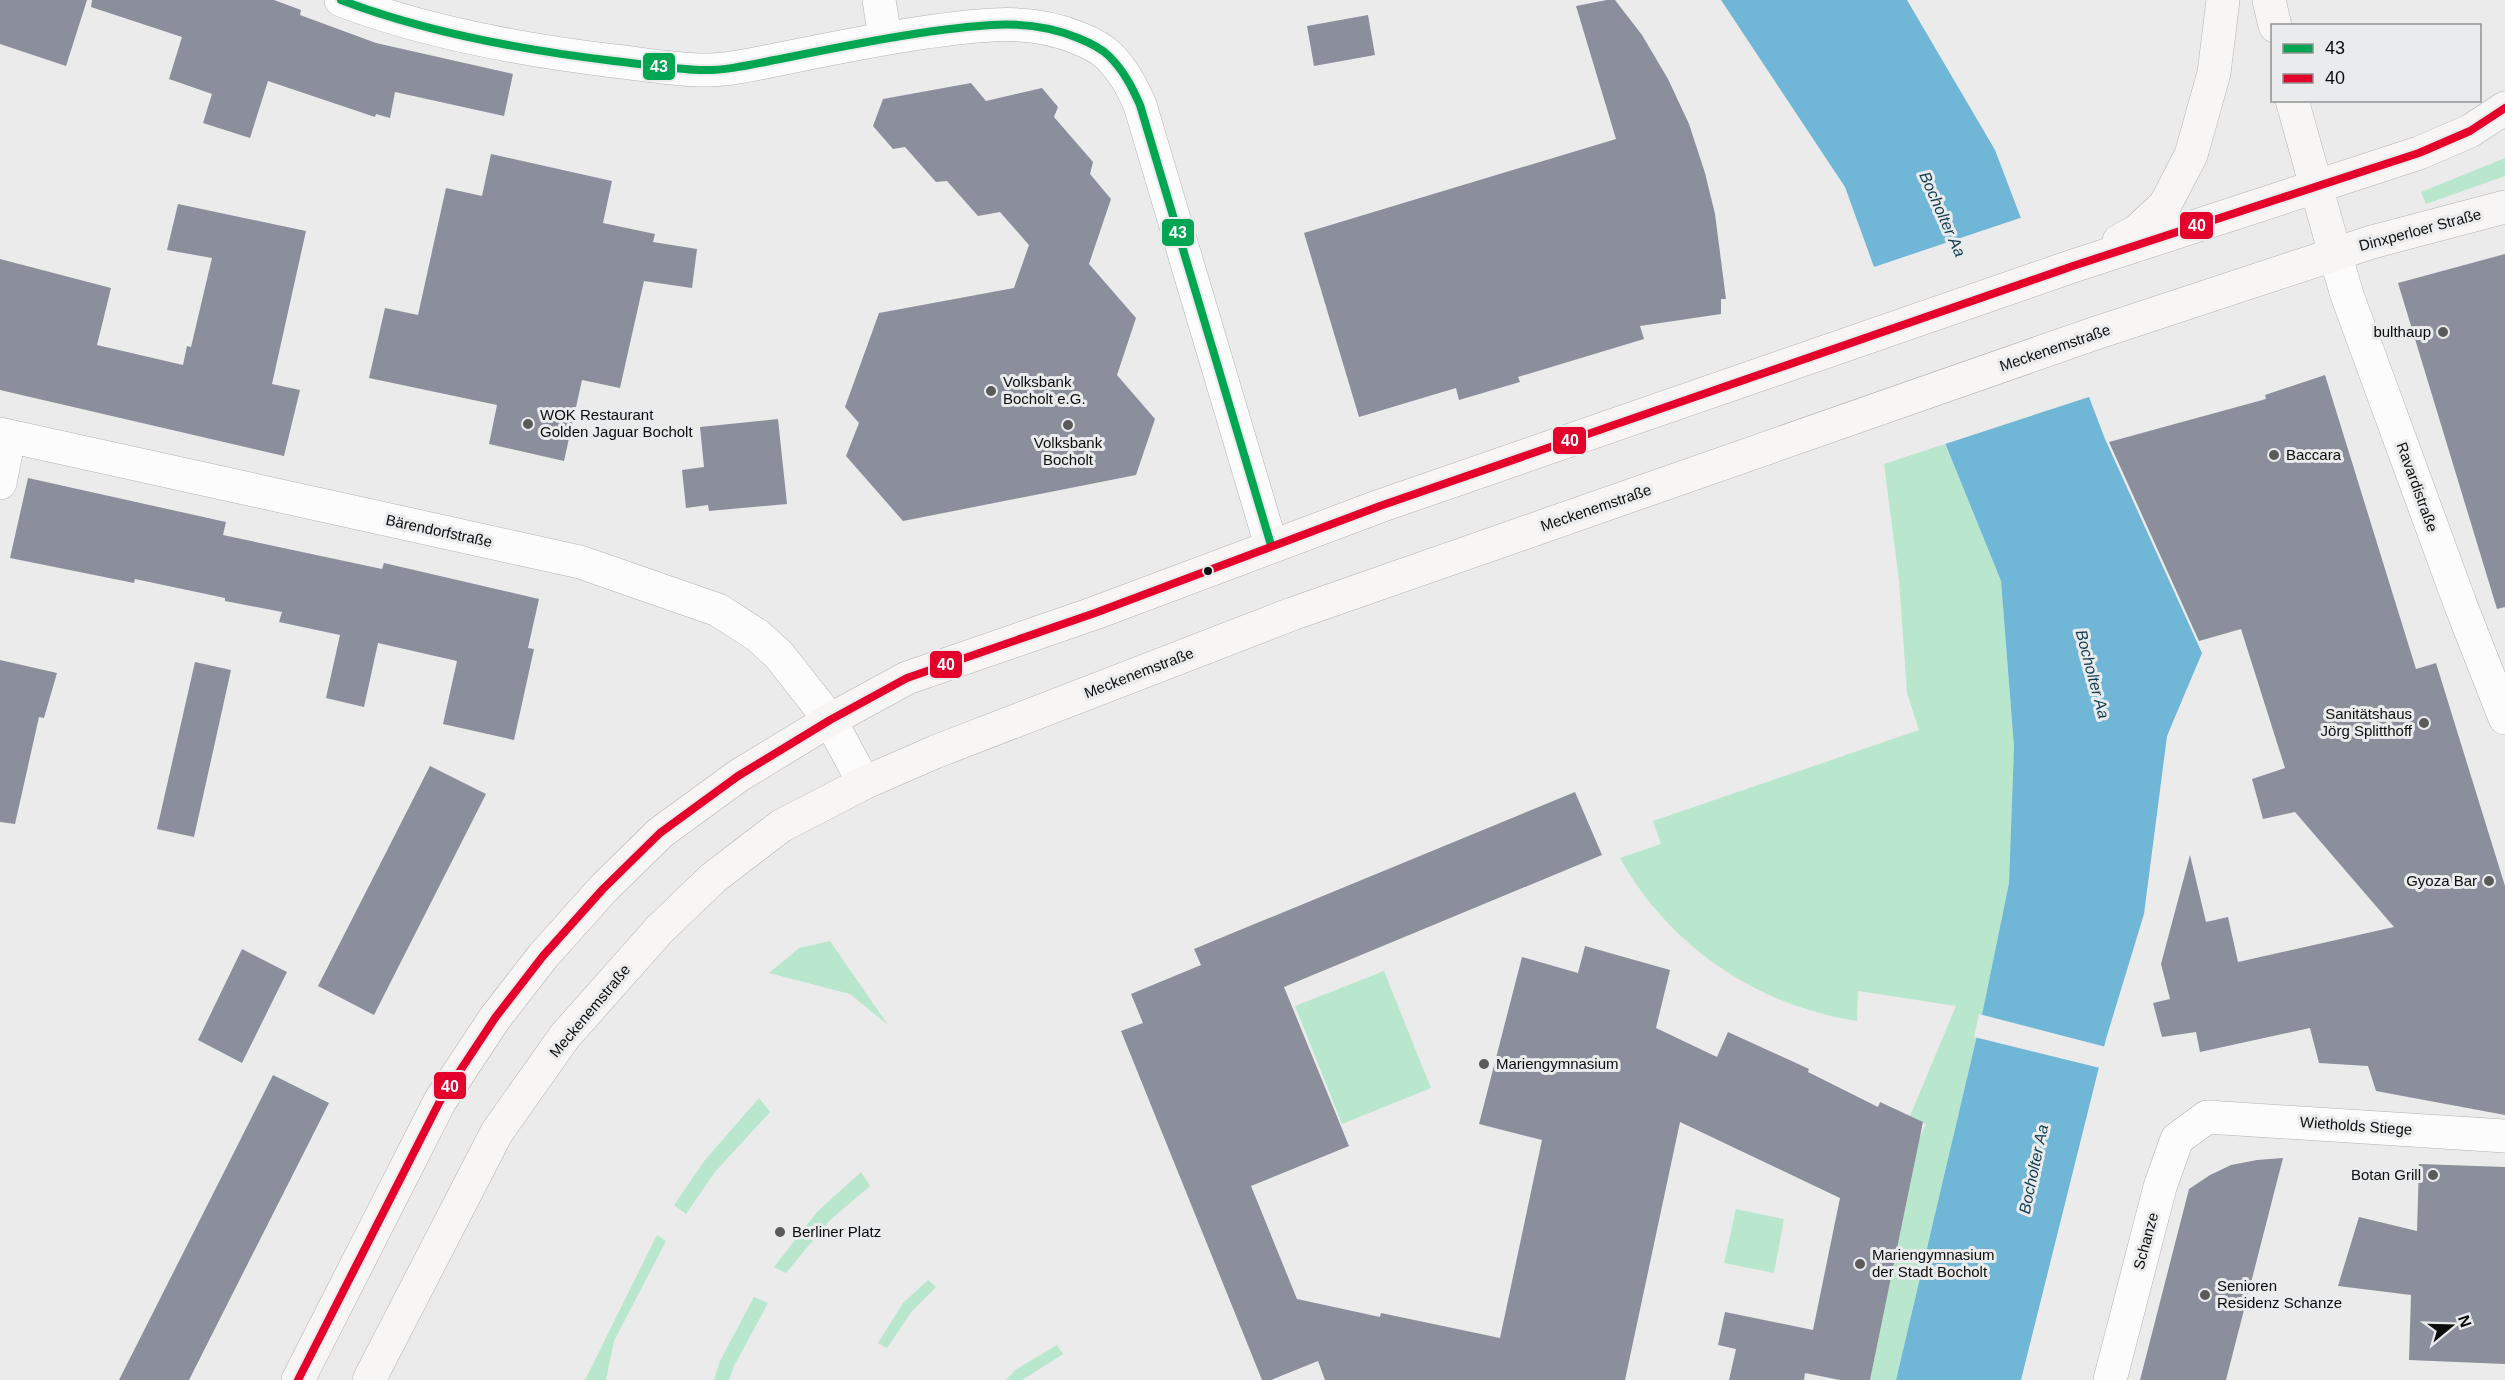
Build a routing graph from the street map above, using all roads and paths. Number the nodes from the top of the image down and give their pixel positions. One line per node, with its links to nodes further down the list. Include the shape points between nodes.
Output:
1 (341, 0): 6 (street, via 377,14 491,41 580,57 701,70 743,66)
2 (879, 0): 6 (street)
3 (2223, 0): 12 (main road, via 2204,116 2191,155 2165,205 2137,231)
4 (2269, 0): 5 (main road)
5 (2275, 24)
6 (885, 38): 15 (street, via 982,24 1022,23 1056,28 1107,54 1128,78)
7 (2293, 102): 9 (main road)
8 (2505, 108): 9 (main road, via 2470,130 2419,153)
9 (2316, 187): 11 (main road); 12 (main road)
10 (2505, 207): 11 (main road, Dinxperloer Straße)
11 (2335, 254): 16 (street, Ravardistraße); 18 (main road, Meckenemstraße, via 2093,334 1292,614)
12 (2073, 266): 15 (main road)
13 (5, 436): 14 (street); 17 (street, Bärendorfstraße, via 580,561 718,610 779,655)
14 (0, 483)
15 (1271, 545): 17 (main road, via 1095,613 907,678)
16 (2505, 718)
17 (830, 720): 18 (street); 21 (main road, via 738,776 660,833 543,956 495,1018 440,1101)
18 (864, 783): 22 (main road, Meckenemstraße, via 781,826 714,878 659,930 565,1036 497,1132)
19 (2207, 1116): 20 (street, Wietholds Stiege); 23 (street, Schanze, via 2177,1139 2160,1187)
20 (2505, 1136)
21 (298, 1380)
22 (369, 1380)
23 (2110, 1380)

